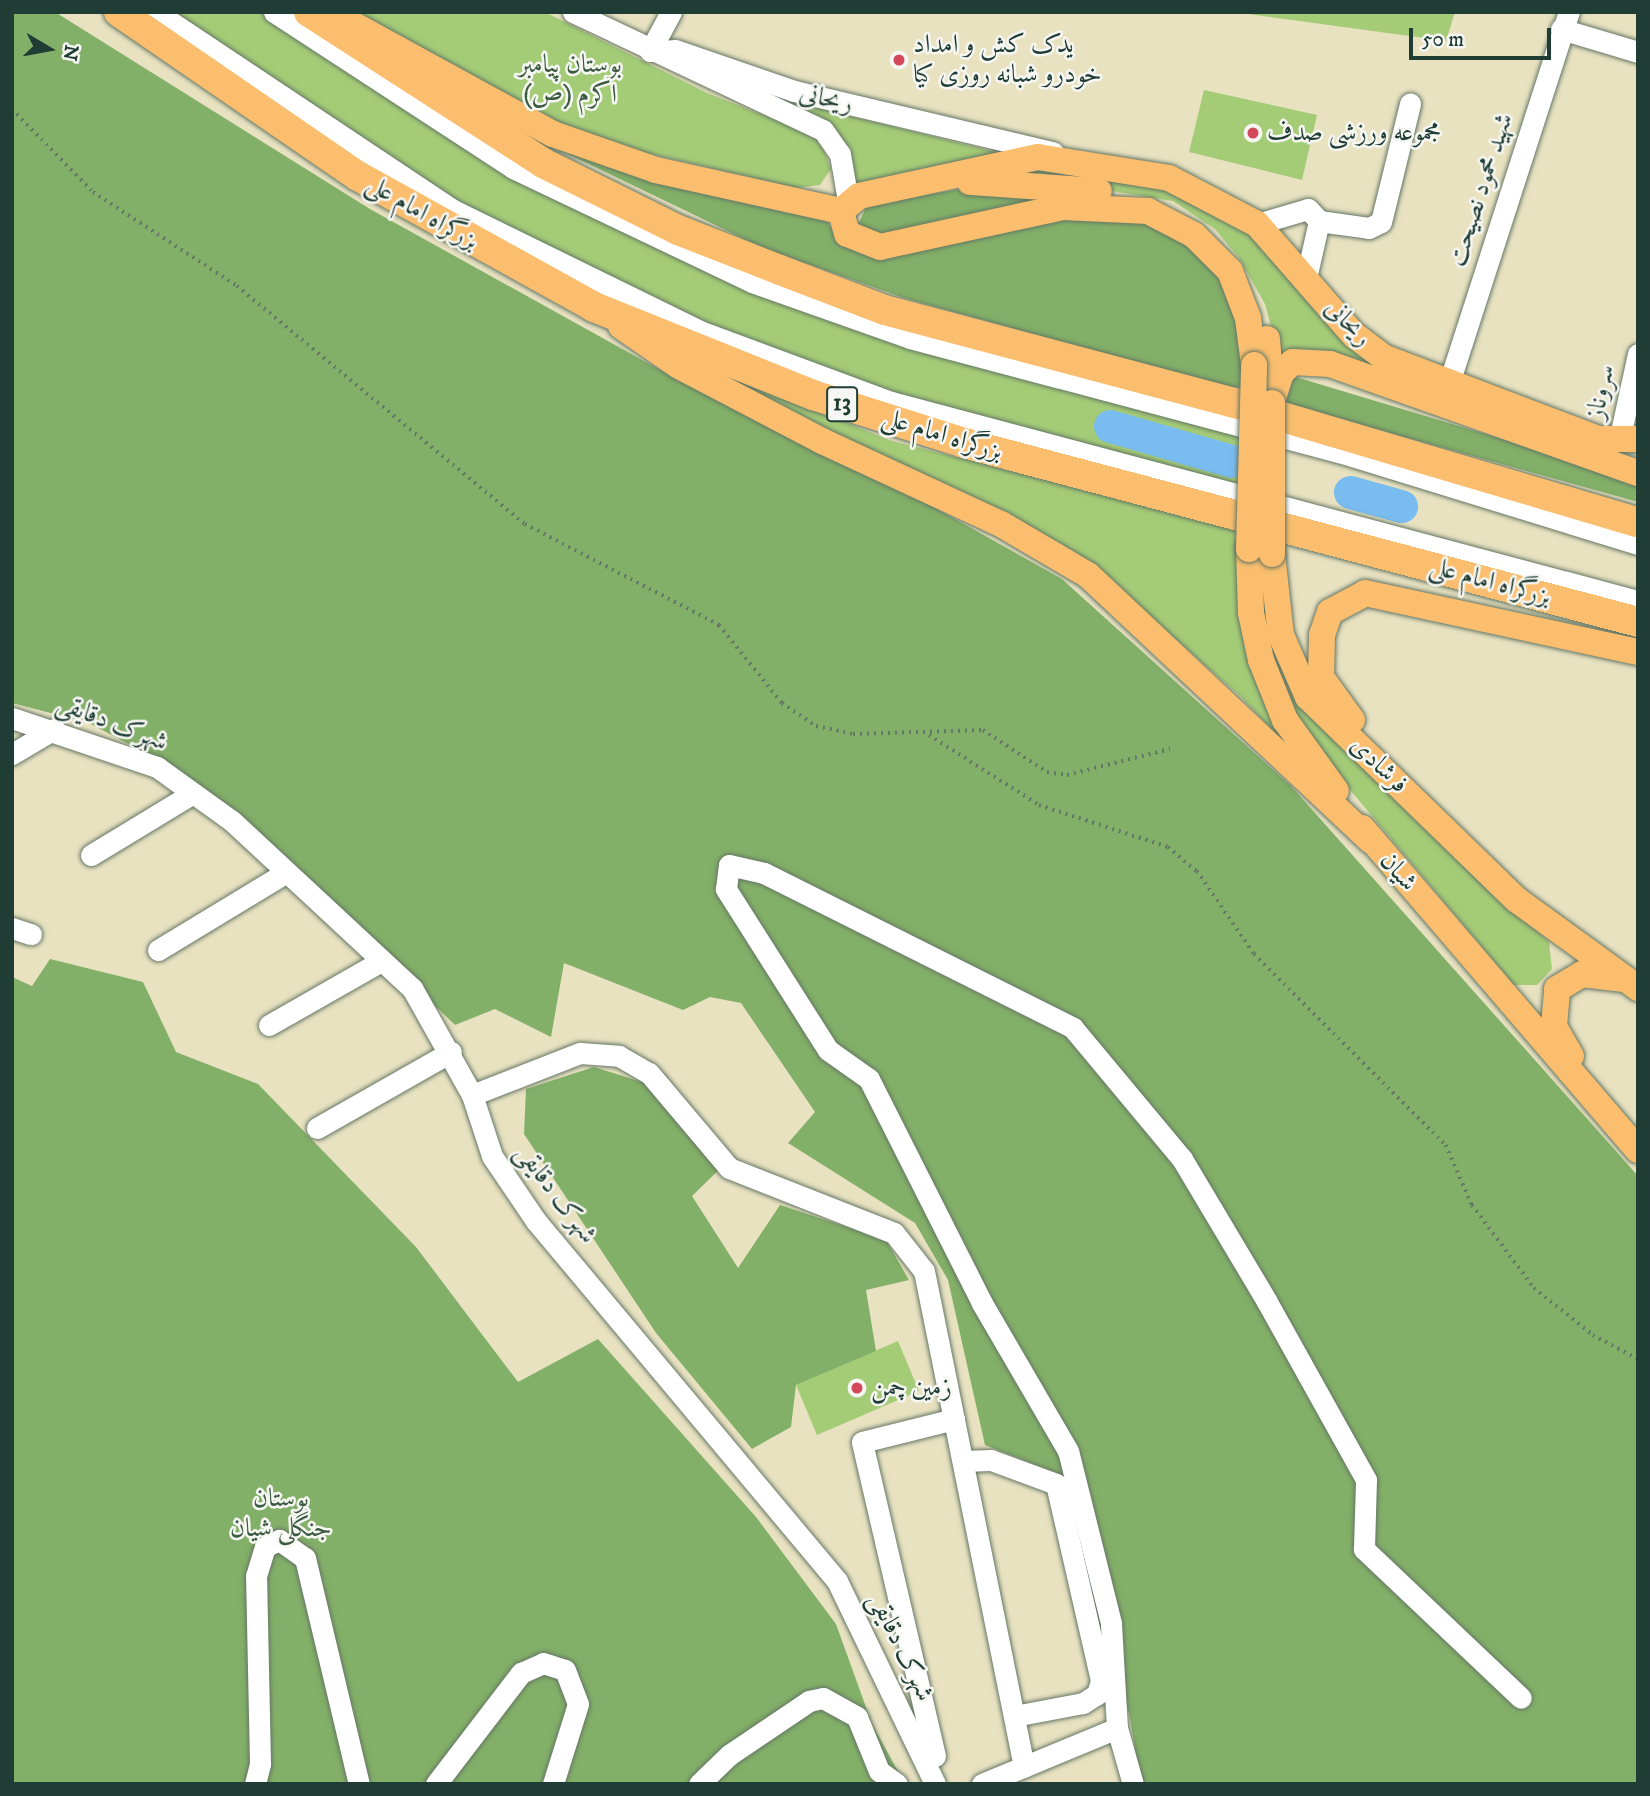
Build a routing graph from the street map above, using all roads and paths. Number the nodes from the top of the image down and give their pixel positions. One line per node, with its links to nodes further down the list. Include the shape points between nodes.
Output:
1 (119, 12): 19 (highway, بزرگراه امام علی / 13, via 358,176)
2 (156, 12): 28 (street, via 453,210 700,331 891,402)
3 (274, 12): 26 (street, via 513,168 752,282 910,338 1352,456)
4 (309, 12): 25 (highway, via 543,163 678,230 793,275 885,310 1235,403)
5 (330, 12): 15 (main road, via 553,134 656,170)
6 (573, 12): 9 (street, ریحانی)
7 (671, 12): 9 (street)
8 (1565, 21): 10 (street); 21 (street, شهید محمود نصیحت)
9 (650, 51): 13 (street, ریحانی, via 675,50 794,91); 15 (street, ریحانی, via 822,130 840,154)
10 (1638, 52)
11 (1409, 104): 16 (street, via 1381,222 1369,228)
12 (12, 109): 33 (path, via 93,192 237,286 525,524 719,625 782,703 816,726 853,734)
13 (1086, 160): 14 (main road, ریحانی, via 1038,157); 17 (main road, ریحانی, via 1169,178)
14 (936, 181): 15 (main road, ریحانی); 22 (main road, via 1123,192 1194,219 1223,243 1258,304)
15 (844, 206): 27 (main road, ریحانی, bridge, via 847,234 880,247 1063,207 1147,211 1194,234 1230,271 1248,318)
16 (1319, 221): 17 (street, via 1308,209); 18 (street)
17 (1257, 224): 18 (main road, ریحانی)
18 (1306, 278): 21 (main road, ریحانی, via 1372,349)
19 (594, 307): 29 (highway, بزرگراه امام علی / 13, via 813,395 964,443); 38 (main road, via 679,366 822,442 1001,524 1088,575)
20 (1638, 354): 23 (street, سروناز)
21 (1448, 386): 23 (main road, ریحانی)
22 (1272, 403): 24 (main road, via 1281,373 1293,362 1329,364); 27 (main road, bridge)
23 (1628, 440)
24 (1638, 473)
25 (1638, 522)
26 (1638, 544)
27 (1261, 552): 37 (main road, فرشادی, via 1281,635 1308,696); 38 (main road, شیان, via 1254,632 1271,689 1300,743)
28 (1638, 601)
29 (1638, 622)
30 (1638, 652): 37 (main road, via 1365,593 1330,612 1322,635 1321,677)
31 (12, 718): 32 (street, شهرک دقایقی)
32 (54, 729): 35 (street); 36 (street, شهرک دقایقی, via 157,767)
33 (929, 735): 34 (path, via 983,730 1047,772 1067,775); 52 (path, via 1039,805 1168,847 1197,872 1254,954 1447,1145 1472,1205 1534,1288 1593,1335)
34 (1170, 749)
35 (12, 754)
36 (193, 793): 39 (street); 40 (street, شهرک دقایقی)
37 (1432, 815): 41 (main road, فرشادی)
38 (1371, 841): 46 (main road, شیان)
39 (90, 855)
40 (285, 873): 42 (street); 43 (street, شهرک دقایقی)
41 (1560, 934): 44 (main road, فرشادی); 45 (main road, via 1565,960)
42 (158, 950)
43 (381, 961): 47 (street); 48 (street, شهرک دقایقی, via 412,988)
44 (1633, 985): 45 (main road, via 1582,974)
45 (1557, 989): 46 (main road, via 1528,1003); 51 (main road, via 1553,1013 1560,1039)
46 (1505, 996): 51 (main road, شیان)
47 (269, 1025)
48 (451, 1052): 49 (street, شهرک دقایقی); 50 (street)
49 (472, 1095): 53 (street, via 580,1053 619,1056 649,1073 729,1168 894,1233 924,1271); 66 (street, شهرک دقایقی, via 492,1156 536,1221 837,1581)
50 (317, 1128)
51 (1638, 1149)
52 (1638, 1359)
53 (954, 1419): 54 (street); 58 (street, via 862,1442)
54 (962, 1461): 56 (street); 56 (street, via 990,1460 1056,1484 1101,1681 1097,1693 1083,1703)
55 (1521, 1698): 57 (street, via 1364,1549 1366,1480 1182,1159 1073,1027 764,873 729,865 726,889 828,1050 869,1079 982,1303 1068,1451 1111,1623)
56 (1014, 1716): 59 (street)
57 (1117, 1728): 59 (street); 68 (street)
58 (935, 1756)
59 (1024, 1767): 67 (street)
60 (255, 1784): 61 (street, via 260,1764 256,1576 265,1548 279,1540 305,1559)
61 (359, 1784)
62 (436, 1784): 63 (street, via 521,1673 543,1663 565,1670 578,1704)
63 (553, 1784)
64 (699, 1784): 65 (street, via 729,1755 810,1701 823,1699 857,1717 879,1771)
65 (897, 1784)
66 (935, 1784)
67 (982, 1784)
68 (1133, 1784)

